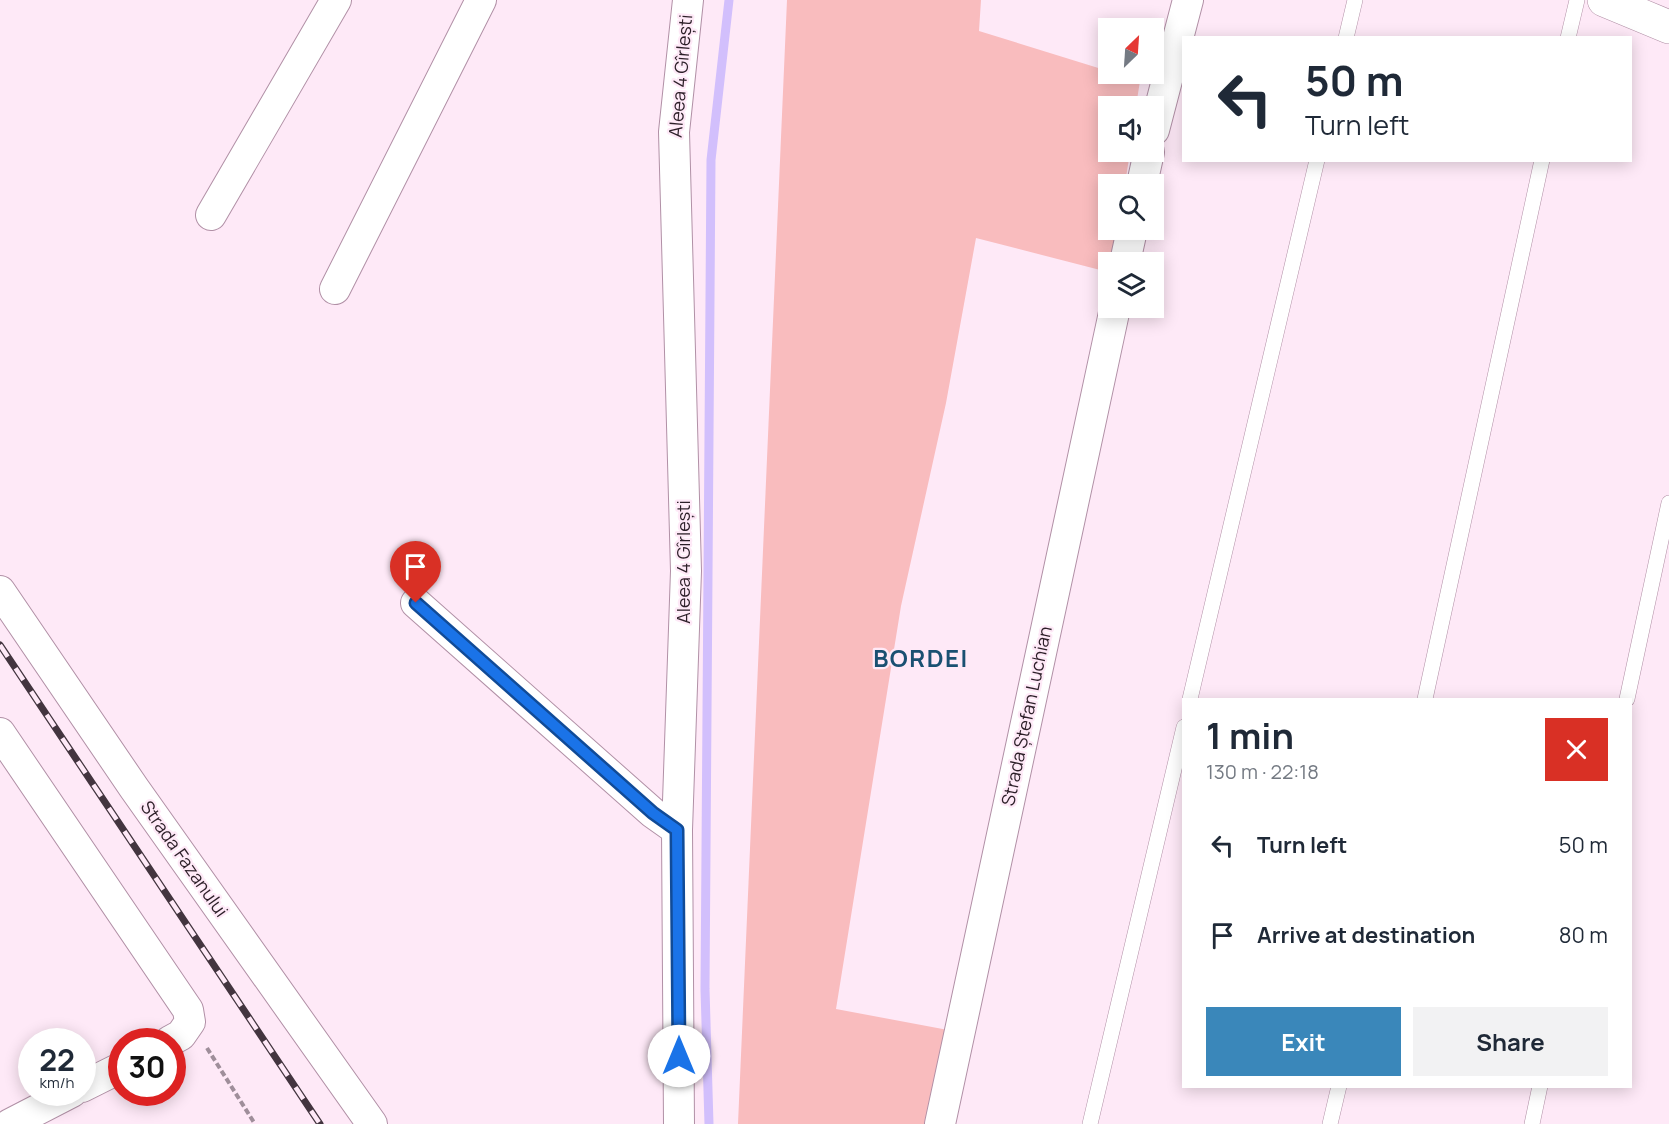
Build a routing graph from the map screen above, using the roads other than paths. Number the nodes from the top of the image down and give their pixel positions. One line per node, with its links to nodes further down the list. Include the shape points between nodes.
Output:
1 (336, 0): 14 (street)
2 (481, 0): 15 (street)
3 (688, 0): 25 (street, Aleea 4 Gîrlești, via 674,132 686,571)
4 (1188, 0): 11 (street)
5 (1355, 0): 9 (lane)
6 (1576, 0): 10 (lane)
7 (1604, 0): 8 (street)
8 (1669, 27)
9 (1346, 36)
10 (1568, 36)
11 (1163, 96)
12 (1317, 162): 20 (lane)
13 (1542, 162): 21 (lane)
14 (211, 215)
15 (334, 289)
16 (1113, 318): 33 (street, Strada Ștefan Luchian)
17 (1669, 503): 22 (lane)
18 (0, 591): 31 (street, Strada Fazanului)
19 (416, 603): 25 (street)
20 (1190, 698)
21 (1425, 698)
22 (1627, 698)
23 (0, 733): 26 (street, via 188,1010)
24 (1182, 736): 34 (lane)
25 (677, 830): 32 (street, Aleea 4 Gîrlești)
26 (181, 1028)
27 (1339, 1088): 35 (lane)
28 (1540, 1088): 36 (lane)
29 (45, 1106): 30 (street)
30 (10, 1124)
31 (372, 1124)
32 (680, 1124)
33 (939, 1124)
34 (1090, 1124)
35 (1330, 1124)
36 (1532, 1124)

